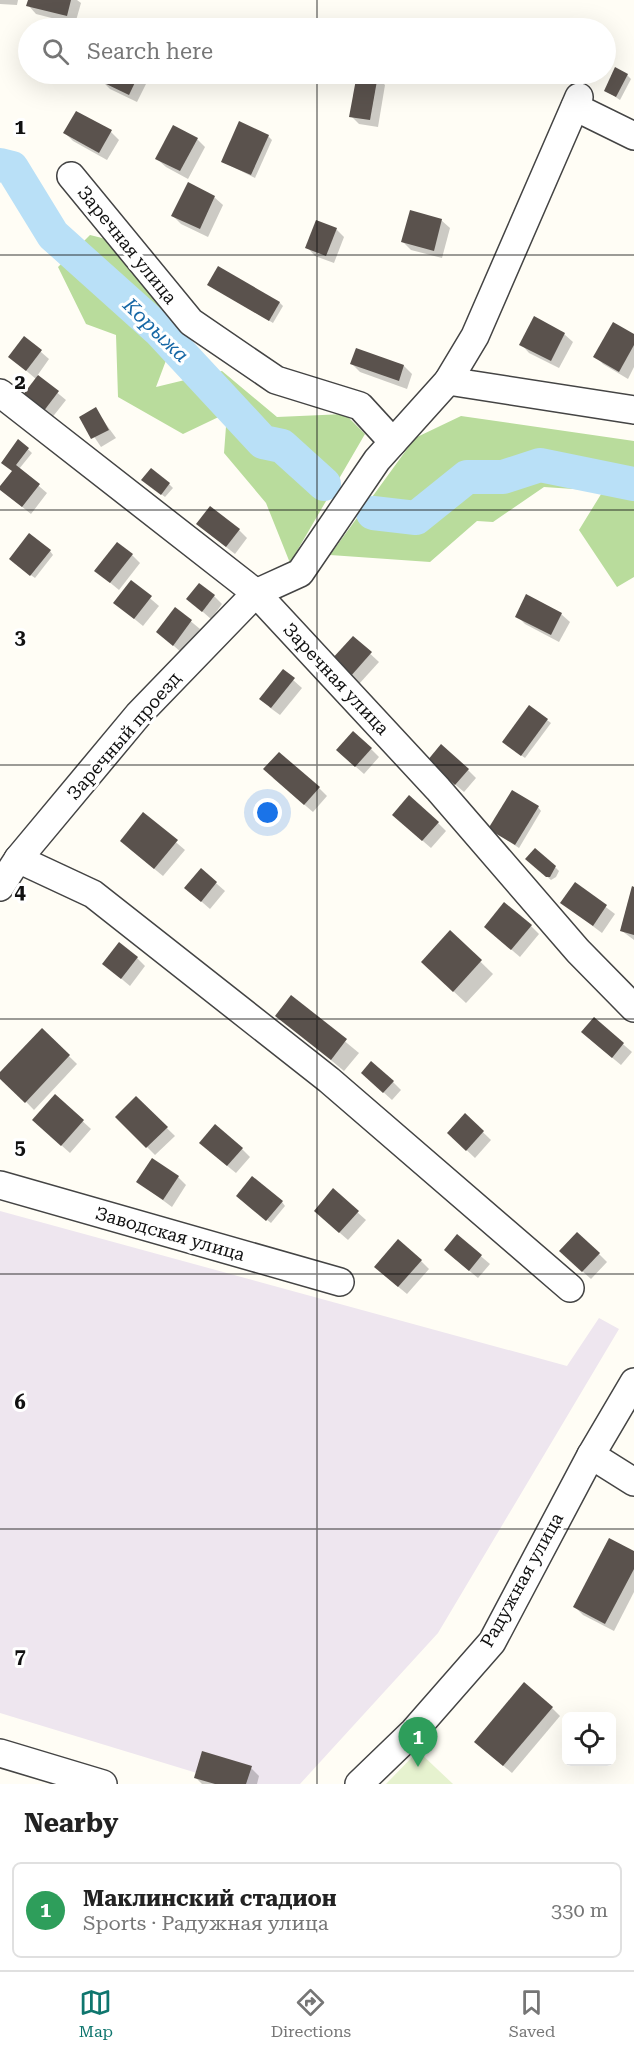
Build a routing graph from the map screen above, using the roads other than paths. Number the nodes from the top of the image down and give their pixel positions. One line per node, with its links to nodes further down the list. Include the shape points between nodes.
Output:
1 (634, 136): 3 (street, via 577,102 475,336)
2 (71, 176): 6 (street, Заречная улица, via 191,322 276,380 360,406)
3 (448, 381): 5 (street); 6 (street)
4 (0, 393): 7 (street, Заречная улица)
5 (634, 410)
6 (393, 442): 7 (street, via 300,573)
7 (256, 592): 8 (street, Заречный проезд, via 138,715); 10 (street, Заречная улица, via 438,789 578,951)
8 (18, 859): 9 (street, Заречный проезд); 13 (street, via 93,894 329,1080)
9 (0, 887)
10 (634, 1008)
11 (0, 1185): 12 (street, Заводская улица)
12 (340, 1282)
13 (570, 1288)
14 (634, 1382): 15 (street, Радужная улица)
15 (591, 1455): 16 (street); 19 (street, Радужная улица, via 492,1642 414,1731)
16 (634, 1482)
17 (0, 1753): 18 (street)
18 (104, 1784)
19 (359, 1784)

